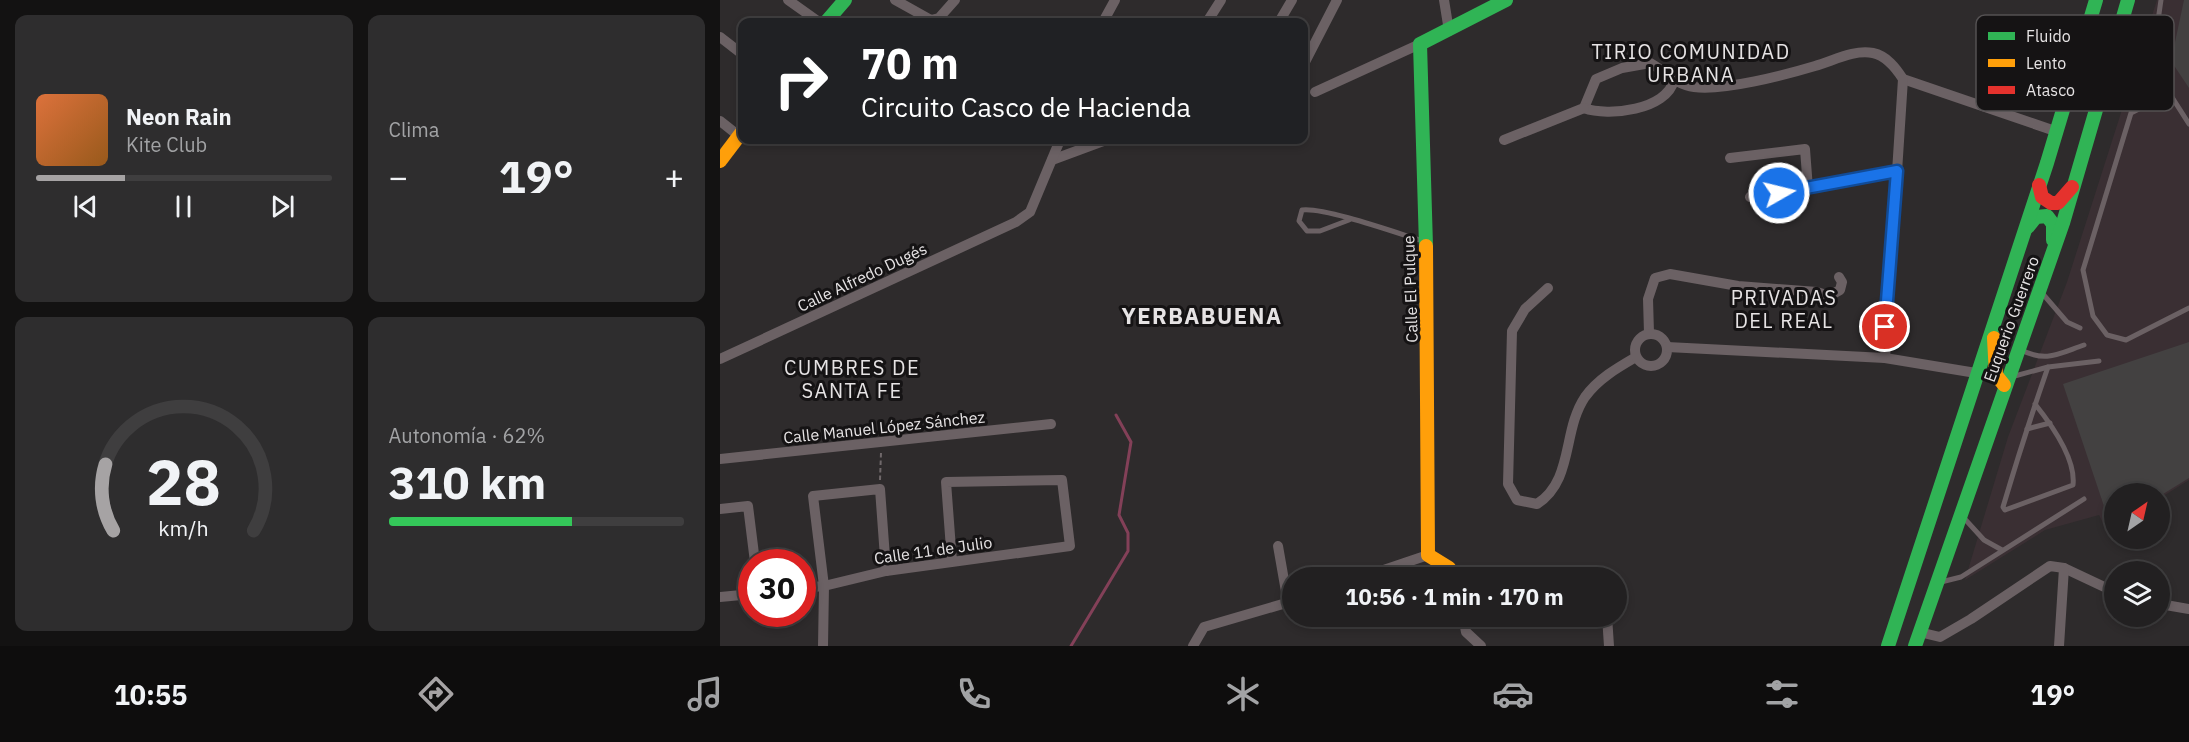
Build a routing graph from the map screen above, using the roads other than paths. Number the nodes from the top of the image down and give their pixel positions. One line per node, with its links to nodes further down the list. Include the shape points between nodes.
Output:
1 (788, 0): 17 (street)
2 (845, 0): 18 (main road)
3 (895, 0): 19 (street)
4 (955, 0): 20 (street)
5 (1115, 0): 21 (street)
6 (1221, 0): 22 (street)
7 (1292, 0): 23 (street)
8 (1337, 0): 28 (street)
9 (1444, 0): 24 (street)
10 (1506, 0): 24 (main road)
11 (2096, 0): 14 (main road, Euquerio Guerrero)
12 (2128, 0): 15 (main road, Euquerio Guerrero)
13 (2161, 0): 16 (lane)
14 (2092, 15)
15 (2124, 15)
16 (2159, 15)
17 (813, 18)
18 (829, 18)
19 (927, 18)
20 (939, 18)
21 (1105, 18)
22 (1210, 18)
23 (1281, 18)
24 (1445, 32): 26 (main road)
25 (720, 37): 27 (street)
26 (1420, 44): 31 (street); 57 (main road, Calle El Pulque)
27 (738, 51)
28 (1308, 56)
29 (1903, 79): 30 (street, via 1885,58 1858,53 1814,67 1710,88); 33 (street); 50 (street)
30 (1674, 80): 34 (street, via 1672,90 1664,97 1645,105 1616,114); 34 (street, via 1650,63 1622,68 1596,80)
31 (1315, 92)
32 (2174, 100): 40 (lane)
33 (1976, 104)
34 (1584, 108): 44 (street)
35 (1997, 111): 42 (street)
36 (2064, 111): 42 (main road, Euquerio Guerrero)
37 (2096, 111): 51 (main road, Euquerio Guerrero)
38 (2134, 111): 62 (lane, via 2083,270 2093,316 2107,335 2126,340)
39 (720, 121): 41 (street)
40 (2189, 124)
41 (738, 132)
42 (2058, 132): 52 (main road, Euquerio Guerrero)
43 (738, 138): 49 (main road)
44 (1504, 140)
45 (1058, 144): 48 (street)
46 (1095, 144): 48 (street)
47 (1730, 158): 53 (street, via 1805,149)
48 (1052, 160): 71 (street, Calle Alfredo Dugés, via 1030,212 1016,222)
49 (720, 161)
50 (1897, 171): 53 (street); 70 (street)
51 (2076, 181): 52 (main road, via 2063,198 2051,203 2042,197); 58 (main road, Euquerio Guerrero)
52 (2039, 185): 56 (main road, Euquerio Guerrero)
53 (1808, 189): 54 (street)
54 (1750, 197)
55 (1349, 220): 55 (lane, via 1310,209 1302,210 1299,221 1307,231 1320,231); 57 (lane)
56 (2023, 234): 58 (main road, via 2033,218 2047,216 2054,227); 63 (main road, Euquerio Guerrero)
57 (1425, 241): 87 (main road, Calle El Pulque)
58 (2052, 252): 61 (main road, Euquerio Guerrero)
59 (1839, 277): 65 (street, via 1840,290 1829,296 1670,274 1655,278 1648,299)
60 (1548, 288): 69 (street, via 1525,309 1512,331 1508,484 1517,500 1537,504 1554,491 1585,398 1608,373)
61 (2039, 290): 64 (lane, via 2067,322); 68 (main road, Euquerio Guerrero)
62 (2189, 308)
63 (1994, 323): 74 (main road, Euquerio Guerrero); 75 (main road, via 1996,375)
64 (2080, 328)
65 (1648, 333): 67 (street, via 1664,339); 69 (street, via 1636,342)
66 (2084, 345): 68 (lane, via 2048,358 2034,357)
67 (1667, 347): 69 (street, via 1666,356 1651,366); 70 (street)
68 (2018, 348): 75 (main road, Euquerio Guerrero)
69 (1636, 357)
70 (1885, 358): 74 (street)
71 (720, 359)
72 (2099, 361): 73 (lane)
73 (2048, 367): 75 (lane); 76 (lane)
74 (1976, 373): 110 (main road, Euquerio Guerrero)
75 (2006, 382): 83 (main road, Euquerio Guerrero)
76 (2036, 404): 77 (lane); 79 (lane)
77 (2050, 423): 79 (lane); 79 (lane, via 2074,475 2073,485 2005,510 2002,507)
78 (1051, 424): 80 (street, Calle Manuel López Sánchez)
79 (2027, 429)
80 (720, 459)
81 (2084, 499): 86 (lane)
82 (720, 509): 85 (street, via 748,506)
83 (1960, 514): 86 (lane, via 1984,540); 94 (main road, Euquerio Guerrero)
84 (1278, 546): 89 (street)
85 (753, 549)
86 (2002, 550): 94 (lane, via 1961,576)
87 (1428, 555): 90 (street); 91 (main road)
88 (952, 561): 88 (street, Calle 11 de Julio, via 946,482 1062,480 1070,546); 93 (street, Calle 11 de Julio)
89 (1283, 567)
90 (1393, 567)
91 (1447, 567)
92 (2064, 568): 97 (street); 105 (street, via 2050,566 1940,637); 112 (street)
93 (886, 570): 95 (street, Calle 11 de Julio); 95 (street, via 880,489 813,496)
94 (1936, 583): 105 (main road, Euquerio Guerrero)
95 (824, 586): 96 (street, Calle 11 de Julio); 106 (street)
96 (816, 587)
97 (2104, 587)
98 (738, 595): 99 (street)
99 (720, 597)
100 (1282, 605): 107 (street, via 1204,627)
101 (2170, 606): 102 (street)
102 (2189, 609)
103 (1465, 627): 108 (street)
104 (1608, 627): 109 (street)
105 (1919, 632): 111 (main road, Euquerio Guerrero)
106 (823, 646)
107 (1192, 646)
108 (1481, 646)
109 (1609, 646)
110 (1888, 646)
111 (1915, 646)
112 (2059, 646)

